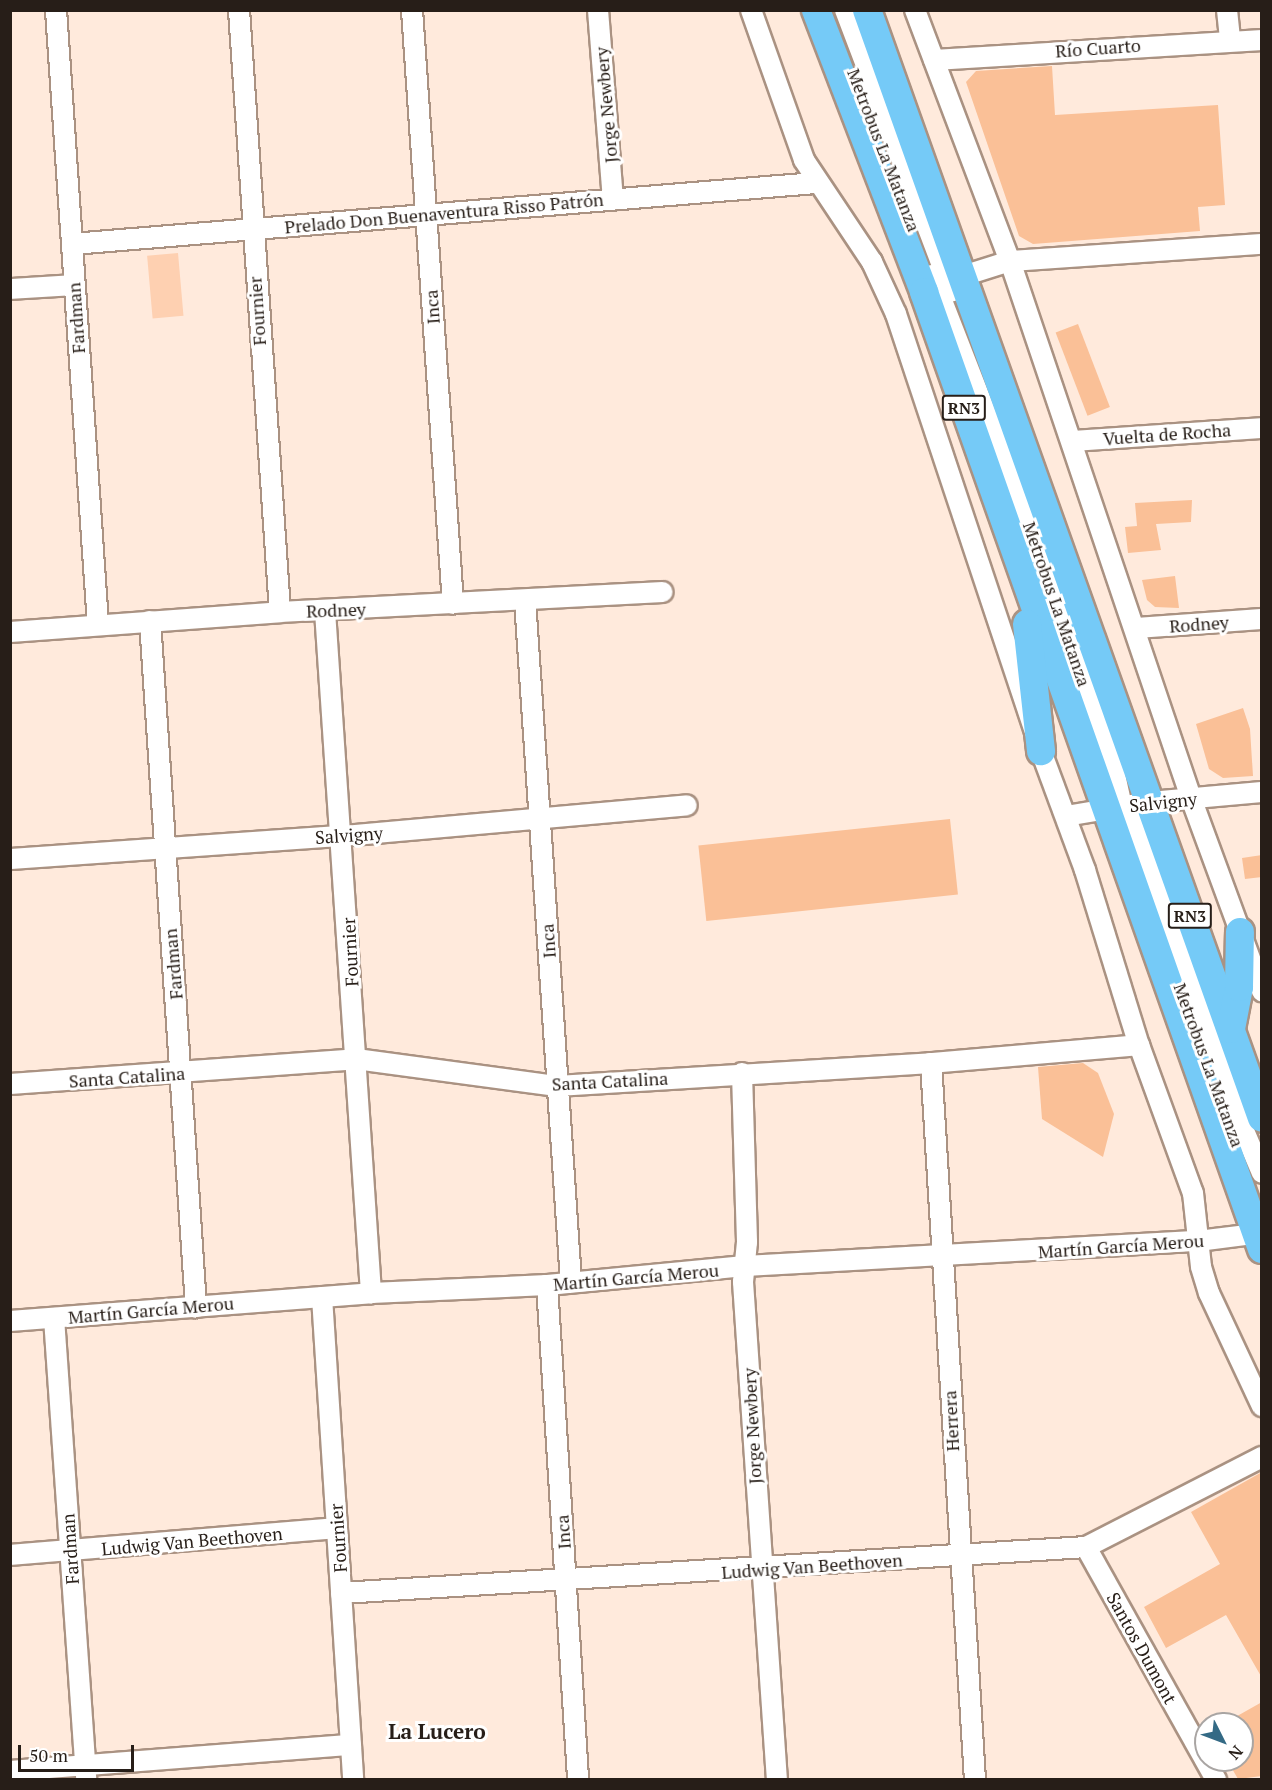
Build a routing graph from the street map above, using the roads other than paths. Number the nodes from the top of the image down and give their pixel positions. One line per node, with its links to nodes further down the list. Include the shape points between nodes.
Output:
1 (56, 10): 19 (street, Fardman)
2 (239, 10): 18 (street, Fournier)
3 (412, 10): 17 (street, Inca)
4 (598, 10): 16 (street, Jorge Newbery)
5 (751, 10): 15 (street, via 798,144)
6 (816, 10): 22 (highway, RN3)
7 (831, 10): 22 (street, Metrobus La Matanza)
8 (846, 10): 22 (street, Metrobus La Matanza)
9 (867, 10): 22 (highway, RN3)
10 (915, 10): 14 (street)
11 (1227, 10): 12 (street)
12 (1230, 39): 13 (street, Río Cuarto); 14 (street, Río Cuarto)
13 (1262, 39)
14 (934, 60): 21 (street)
15 (816, 183): 16 (street, Prelado Don Buenaventura Risso Patrón); 38 (street, via 872,262 896,314)
16 (613, 199): 17 (street, Prelado Don Buenaventura Risso Patrón)
17 (425, 215): 18 (street, Prelado Don Buenaventura Risso Patrón); 30 (street, Inca)
18 (251, 228): 19 (street, Prelado Don Buenaventura Risso Patrón); 32 (street, Fournier)
19 (72, 244): 23 (street, Fardman)
20 (1262, 244): 21 (street)
21 (1010, 261): 22 (street); 26 (street)
22 (942, 283): 27 (highway, RN3); 42 (highway, RN3); 42 (street, Metrobus La Matanza, via 1017,472 1127,777)
23 (73, 285): 24 (street); 35 (street, Fardman)
24 (10, 289)
25 (1262, 428): 26 (street, Vuelta de Rocha)
26 (1072, 441): 36 (street)
27 (1022, 575): 38 (highway); 42 (highway, RN3)
28 (662, 592): 29 (street, Rodney)
29 (525, 600): 30 (street, Rodney); 44 (street, Inca)
30 (453, 604): 31 (street, Rodney)
31 (325, 611): 32 (street, Rodney); 45 (street, Fournier)
32 (280, 612): 34 (street, Rodney)
33 (1262, 620): 36 (street, Rodney)
34 (150, 621): 35 (street, Rodney); 46 (street, Fardman)
35 (98, 625): 37 (street, Rodney)
36 (1136, 628): 40 (street)
37 (10, 632)
38 (1041, 751): 43 (street)
39 (1262, 792): 40 (street, Salvigny)
40 (1191, 798): 42 (street, Salvigny); 48 (street)
41 (687, 805): 44 (street, Salvigny)
42 (1127, 806): 43 (street, Salvigny); 50 (highway, RN3); 59 (street, Metrobus La Matanza); 60 (street, Metrobus La Matanza, via 1131,848); 61 (highway, RN3)
43 (1066, 816): 51 (street)
44 (539, 820): 45 (street, Salvigny); 57 (street, Inca)
45 (343, 836): 46 (street, Salvigny); 52 (street, Fournier)
46 (164, 849): 47 (street, Salvigny); 54 (street, Fardman)
47 (10, 859)
48 (1240, 932): 49 (street); 50 (highway, via 1239,987)
49 (1262, 991)
50 (1231, 1031): 58 (highway, RN3)
51 (1139, 1045): 53 (street, Santa Catalina); 62 (street, via 1193,1193)
52 (356, 1059): 54 (street, Santa Catalina); 57 (street, Santa Catalina); 67 (street, Fournier)
53 (931, 1063): 55 (street, Santa Catalina); 63 (street, Herrera)
54 (182, 1073): 56 (street, Santa Catalina); 69 (street, Fardman)
55 (742, 1073): 57 (street, Santa Catalina); 64 (street, Jorge Newbery)
56 (10, 1084)
57 (557, 1086): 65 (street, Inca)
58 (1262, 1118)
59 (1262, 1173)
60 (1262, 1205)
61 (1259, 1239): 62 (street, Martín García Merou)
62 (1198, 1241): 63 (street, Martín García Merou); 72 (street, via 1209,1293)
63 (942, 1257): 64 (street, Martín García Merou); 78 (street, Herrera)
64 (745, 1266): 65 (street, Martín García Merou); 79 (street, Jorge Newbery)
65 (571, 1282): 66 (street, Martín García Merou)
66 (547, 1285): 67 (street, Martín García Merou); 80 (street, Inca)
67 (371, 1293): 68 (street, Martín García Merou)
68 (322, 1297): 69 (street, Martín García Merou); 74 (street, Fournier)
69 (196, 1307): 70 (street, Martín García Merou)
70 (54, 1318): 71 (street, Martín García Merou); 76 (street, Fardman)
71 (10, 1321)
72 (1262, 1406)
73 (1262, 1457): 75 (street, Ludwig Van Beethoven)
74 (337, 1528): 76 (street, Ludwig Van Beethoven); 81 (street, Fournier)
75 (1086, 1547): 78 (street, Ludwig Van Beethoven); 89 (street, Santos Dumont)
76 (70, 1552): 77 (street, Ludwig Van Beethoven); 84 (street, Fardman)
77 (10, 1555)
78 (959, 1557): 79 (street, Ludwig Van Beethoven); 88 (street, Herrera)
79 (761, 1570): 80 (street, Ludwig Van Beethoven); 87 (street, Jorge Newbery)
80 (566, 1581): 81 (street, Ludwig Van Beethoven); 86 (street, Inca)
81 (341, 1593): 82 (street, Fournier)
82 (351, 1745): 84 (street); 85 (street, Fournier)
83 (10, 1771): 84 (street)
84 (85, 1773)
85 (353, 1779)
86 (578, 1779)
87 (777, 1779)
88 (975, 1779)
89 (1216, 1779)

